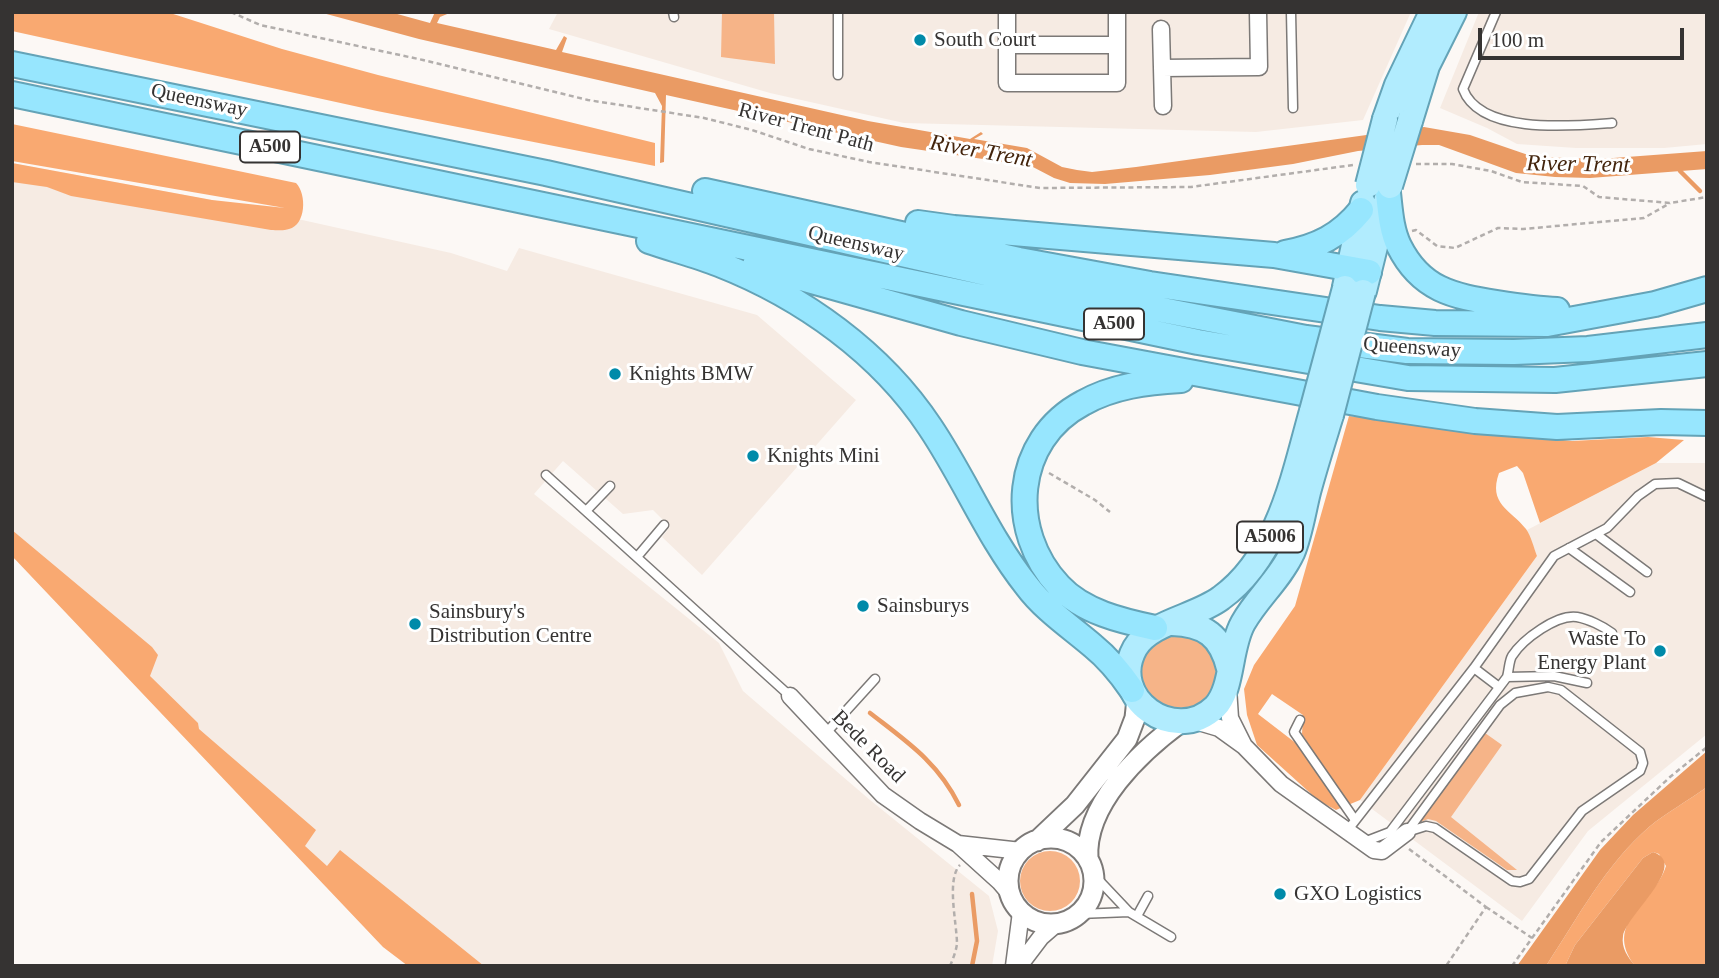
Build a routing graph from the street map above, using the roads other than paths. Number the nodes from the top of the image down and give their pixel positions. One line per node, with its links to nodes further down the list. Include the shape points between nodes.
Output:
1 (838, 12): 14 (lane)
2 (1007, 12): 10 (street)
3 (1117, 12): 11 (street)
4 (1258, 12): 13 (street, via 1259,67)
5 (1291, 12): 17 (lane)
6 (1432, 12): 20 (main road, A5006, bridge, via 1385,119)
7 (1454, 12): 20 (main road, A5006, bridge, via 1427,66 1410,121)
8 (1496, 12): 18 (lane, via 1463,89 1477,110 1541,126)
9 (1161, 29): 13 (street)
10 (1007, 45): 11 (street); 11 (street, via 1007,83 1117,83)
11 (1117, 45)
12 (12, 64): 19 (highway, Queensway / A500)
13 (1162, 68): 16 (street)
14 (838, 75)
15 (12, 94): 22 (highway, Queensway / A500)
16 (1163, 106)
17 (1293, 108)
18 (1612, 122)
19 (546, 173): 21 (highway); 28 (highway, Queensway / A500, via 1065,291 1306,338 1406,351 1514,352 1588,349)
20 (1376, 182): 23 (main road, A5006); 25 (main road, A5006); 27 (highway, via 1399,246 1424,277 1444,291 1456,297 1540,309)
21 (705, 191): 24 (highway, via 954,228); 27 (highway, via 1032,262 1380,318 1547,324)
22 (528, 202): 29 (highway, Queensway / A500, via 1198,342 1408,378 1555,380); 30 (highway, via 961,323); 51 (highway, via 718,264 806,307 853,342 929,425 1028,589 1117,669)
23 (1361, 210): 24 (highway, via 1349,225 1321,244); 25 (main road, A5006)
24 (1274, 255): 25 (highway)
25 (1356, 280): 31 (main road, A5006, bridge)
26 (1707, 289): 27 (highway)
27 (1616, 311)
28 (1707, 335)
29 (1707, 365)
30 (1217, 379): 32 (highway, via 1475,421 1557,427); 43 (highway, via 1121,387 1080,404 1051,430 1029,467 1025,520 1032,546 1060,588 1112,619)
31 (1321, 413): 43 (main road, A5006, via 1261,554 1221,598); 46 (main road, A5006, via 1292,552 1243,622)
32 (1707, 424)
33 (546, 475): 36 (lane)
34 (610, 486): 36 (lane)
35 (1707, 497): 38 (lane, via 1678,483 1655,484)
36 (586, 511): 40 (lane)
37 (664, 525): 40 (lane)
38 (1596, 534): 39 (lane); 41 (lane)
39 (1569, 548): 42 (lane); 45 (lane, via 1553,556)
40 (637, 556): 52 (lane)
41 (1647, 572)
42 (1629, 592)
43 (1164, 626): 46 (main road, via 1195,625 1213,636 1226,655); 51 (main road, via 1144,636 1134,651 1129,674)
44 (1612, 633): 47 (lane, via 1576,616 1553,620 1511,657)
45 (1474, 668): 50 (lane); 57 (lane)
46 (1228, 677): 54 (main road, via 1214,708); 56 (street, via 1230,718)
47 (1507, 677): 49 (lane, via 1554,676); 50 (lane)
48 (875, 679): 55 (lane)
49 (1587, 683)
50 (1499, 687): 59 (lane, via 1390,832)
51 (1135, 694): 54 (main road, via 1159,718); 60 (street, via 1135,718 1127,739 1075,805)
52 (790, 696): 55 (street, Bede Road)
53 (1300, 720): 57 (lane, via 1294,732)
54 (1187, 721): 56 (street, via 1219,728); 62 (street, via 1133,762 1094,818 1087,842)
55 (825, 734): 61 (street, Bede Road, via 883,795)
56 (1244, 746): 57 (street, via 1281,784)
57 (1351, 825): 59 (street)
58 (1402, 836): 58 (lane, via 1490,716 1515,693 1548,687 1561,690 1642,756 1640,771 1582,811 1524,881 1512,881 1435,828); 59 (street, via 1382,851)
59 (1364, 842)
60 (1029, 846): 61 (street, Bede Road); 62 (street, via 1047,839 1066,841 1082,852); 64 (street, via 1010,872)
61 (964, 849): 64 (street, Bede Road)
62 (1091, 867): 65 (street, via 1093,892); 66 (lane)
63 (1148, 896): 66 (lane)
64 (1017, 904): 67 (street, via 1038,922); 69 (street)
65 (1079, 914): 66 (lane); 67 (street)
66 (1133, 914): 68 (lane)
67 (1056, 924): 69 (street)
68 (1171, 937)
69 (1016, 966)

